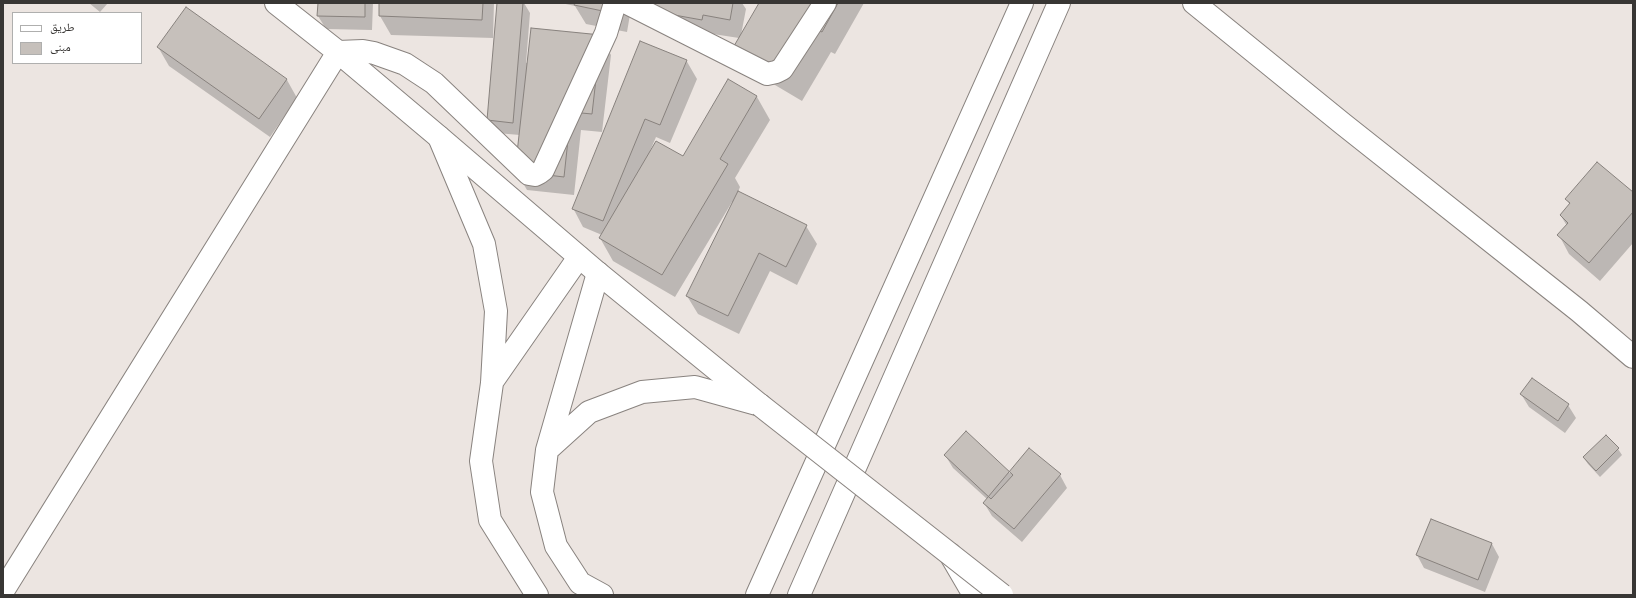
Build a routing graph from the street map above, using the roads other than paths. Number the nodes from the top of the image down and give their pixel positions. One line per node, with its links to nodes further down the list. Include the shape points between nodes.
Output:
1 (276, 3): 8 (street)
2 (615, 3): 8 (street, via 606,33 543,170 535,175 529,174 434,83 405,64 374,53)
3 (627, 3): 4 (street, via 767,74 782,69)
4 (825, 3)
5 (1022, 3): 18 (street)
6 (1059, 3): 21 (street)
7 (1194, 3): 12 (street)
8 (338, 52): 9 (street); 17 (street)
9 (438, 137): 10 (street); 13 (street, via 484,244 496,311)
10 (579, 256): 11 (street); 13 (street)
11 (598, 272): 14 (street); 15 (street)
12 (1633, 357)
13 (492, 383): 19 (street, via 481,461 490,520)
14 (760, 405): 15 (street, via 695,387 642,392 589,412); 16 (street, bridge)
15 (547, 450): 20 (street, via 542,492 556,546 580,583)
16 (949, 553): 22 (street); 23 (street, bridge)
17 (3, 591)
18 (755, 594)
19 (537, 595)
20 (602, 595)
21 (799, 595)
22 (974, 595)
23 (1002, 595)

